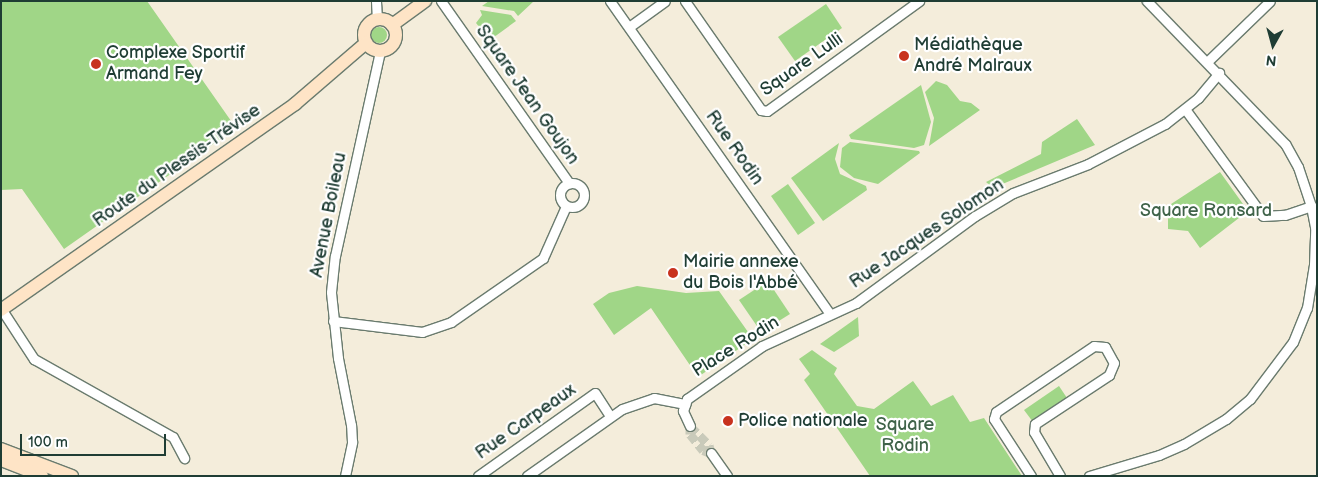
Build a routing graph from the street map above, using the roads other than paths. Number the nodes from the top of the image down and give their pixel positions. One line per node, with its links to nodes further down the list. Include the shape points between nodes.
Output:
1 (376, 1): 10 (street)
2 (425, 1): 11 (main road)
3 (441, 1): 18 (street, Square Jean Goujon)
4 (610, 1): 12 (street, Rue Rodin)
5 (665, 1): 12 (street)
6 (685, 1): 7 (street, Square Lulli, via 760,110 767,111)
7 (919, 1)
8 (1147, 1): 15 (street)
9 (1270, 1): 15 (street)
10 (377, 20): 11 (main road); 13 (main road, via 366,28)
11 (392, 25): 14 (main road, via 394,41)
12 (629, 28): 22 (street, Rue Rodin)
13 (366, 43): 14 (main road); 21 (main road, Route du Plessis-Trévise, via 295,104)
14 (380, 51): 23 (street, Avenue Boileau, via 335,256 331,292)
15 (1208, 61): 16 (street)
16 (1219, 73): 17 (street, Rue Jacques Solomon); 20 (street, via 1285,144 1298,167)
17 (1185, 109): 20 (street, via 1263,216 1276,216); 22 (street, Rue Jacques Solomon, via 1126,146 1013,193 975,216 856,303)
18 (569, 183): 19 (street, Square Jean Goujon, via 560,191 560,200); 19 (street, Square Jean Goujon, via 583,189 584,199 577,207)
19 (566, 206): 23 (street, Square Jean Goujon, via 544,258 451,322 422,332)
20 (1311, 206): 39 (street, via 1316,248 1307,308 1293,342 1272,373 1250,399 1200,436 1159,456)
21 (1, 310): 29 (street, via 34,359 173,437)
22 (829, 313): 24 (street, Place Rodin, via 762,346 695,392)
23 (333, 322): 33 (street, Avenue Boileau, via 351,425 352,442)
24 (685, 404): 25 (street, via 654,398); 26 (street, via 684,413)
25 (610, 416): 34 (street, Rue Carpeaux, via 595,393); 35 (street)
26 (690, 426)
27 (1, 448): 32 (main road)
28 (711, 453): 36 (street)
29 (184, 458)
30 (1, 460): 31 (main road)
31 (42, 476)
32 (72, 476)
33 (345, 476)
34 (478, 476)
35 (527, 476)
36 (726, 476)
37 (1031, 476): 38 (street, via 994,419 996,412 1094,346 1105,347 1114,363 1109,375 1035,424 1034,432)
38 (1060, 476)
39 (1089, 476)

